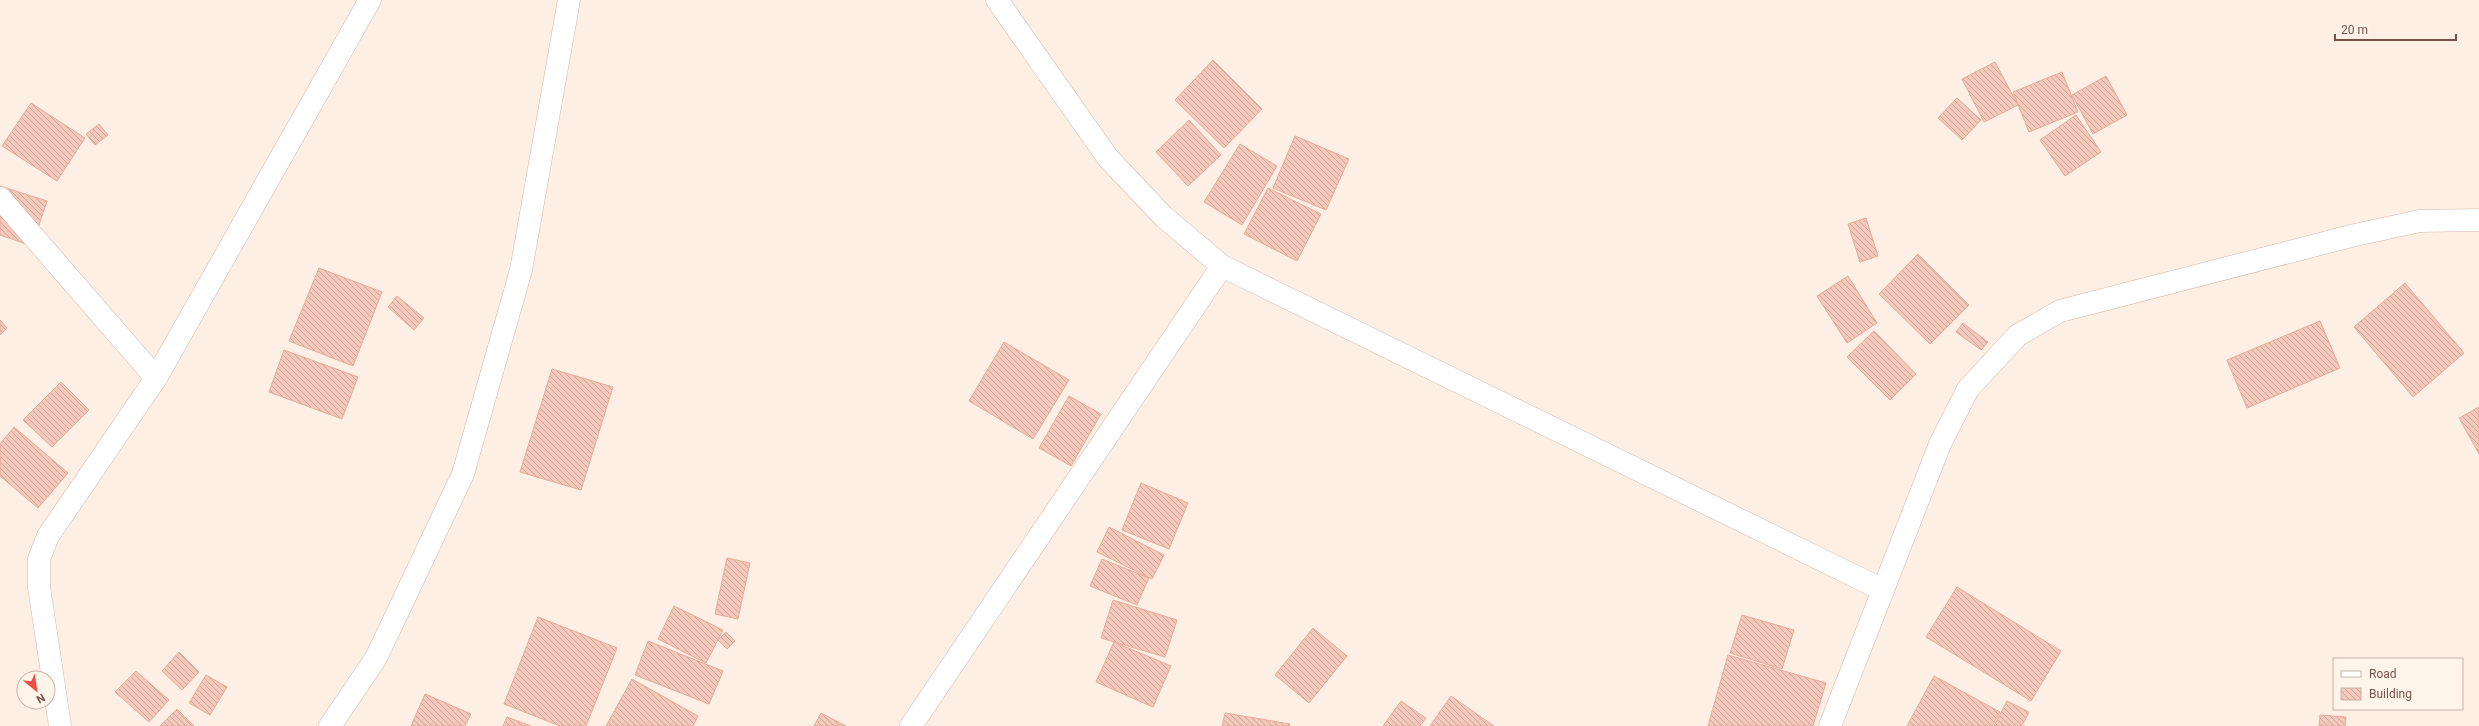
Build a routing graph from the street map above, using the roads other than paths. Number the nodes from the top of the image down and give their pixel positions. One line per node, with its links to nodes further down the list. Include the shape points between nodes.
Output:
1 (370, 0): 7 (street)
2 (569, 0): 10 (street, via 521,270 463,474 376,658)
3 (997, 0): 6 (street, via 1108,158 1164,217)
4 (0, 198): 7 (street)
5 (2479, 220): 8 (street, via 2420,221 2355,235 2060,311 2018,335 1968,389 1940,444)
6 (1222, 266): 8 (street); 11 (street)
7 (156, 378): 9 (street, via 48,536 39,559 38,587)
8 (1883, 590): 12 (street)
9 (60, 726)
10 (330, 726)
11 (911, 726)
12 (1830, 726)

